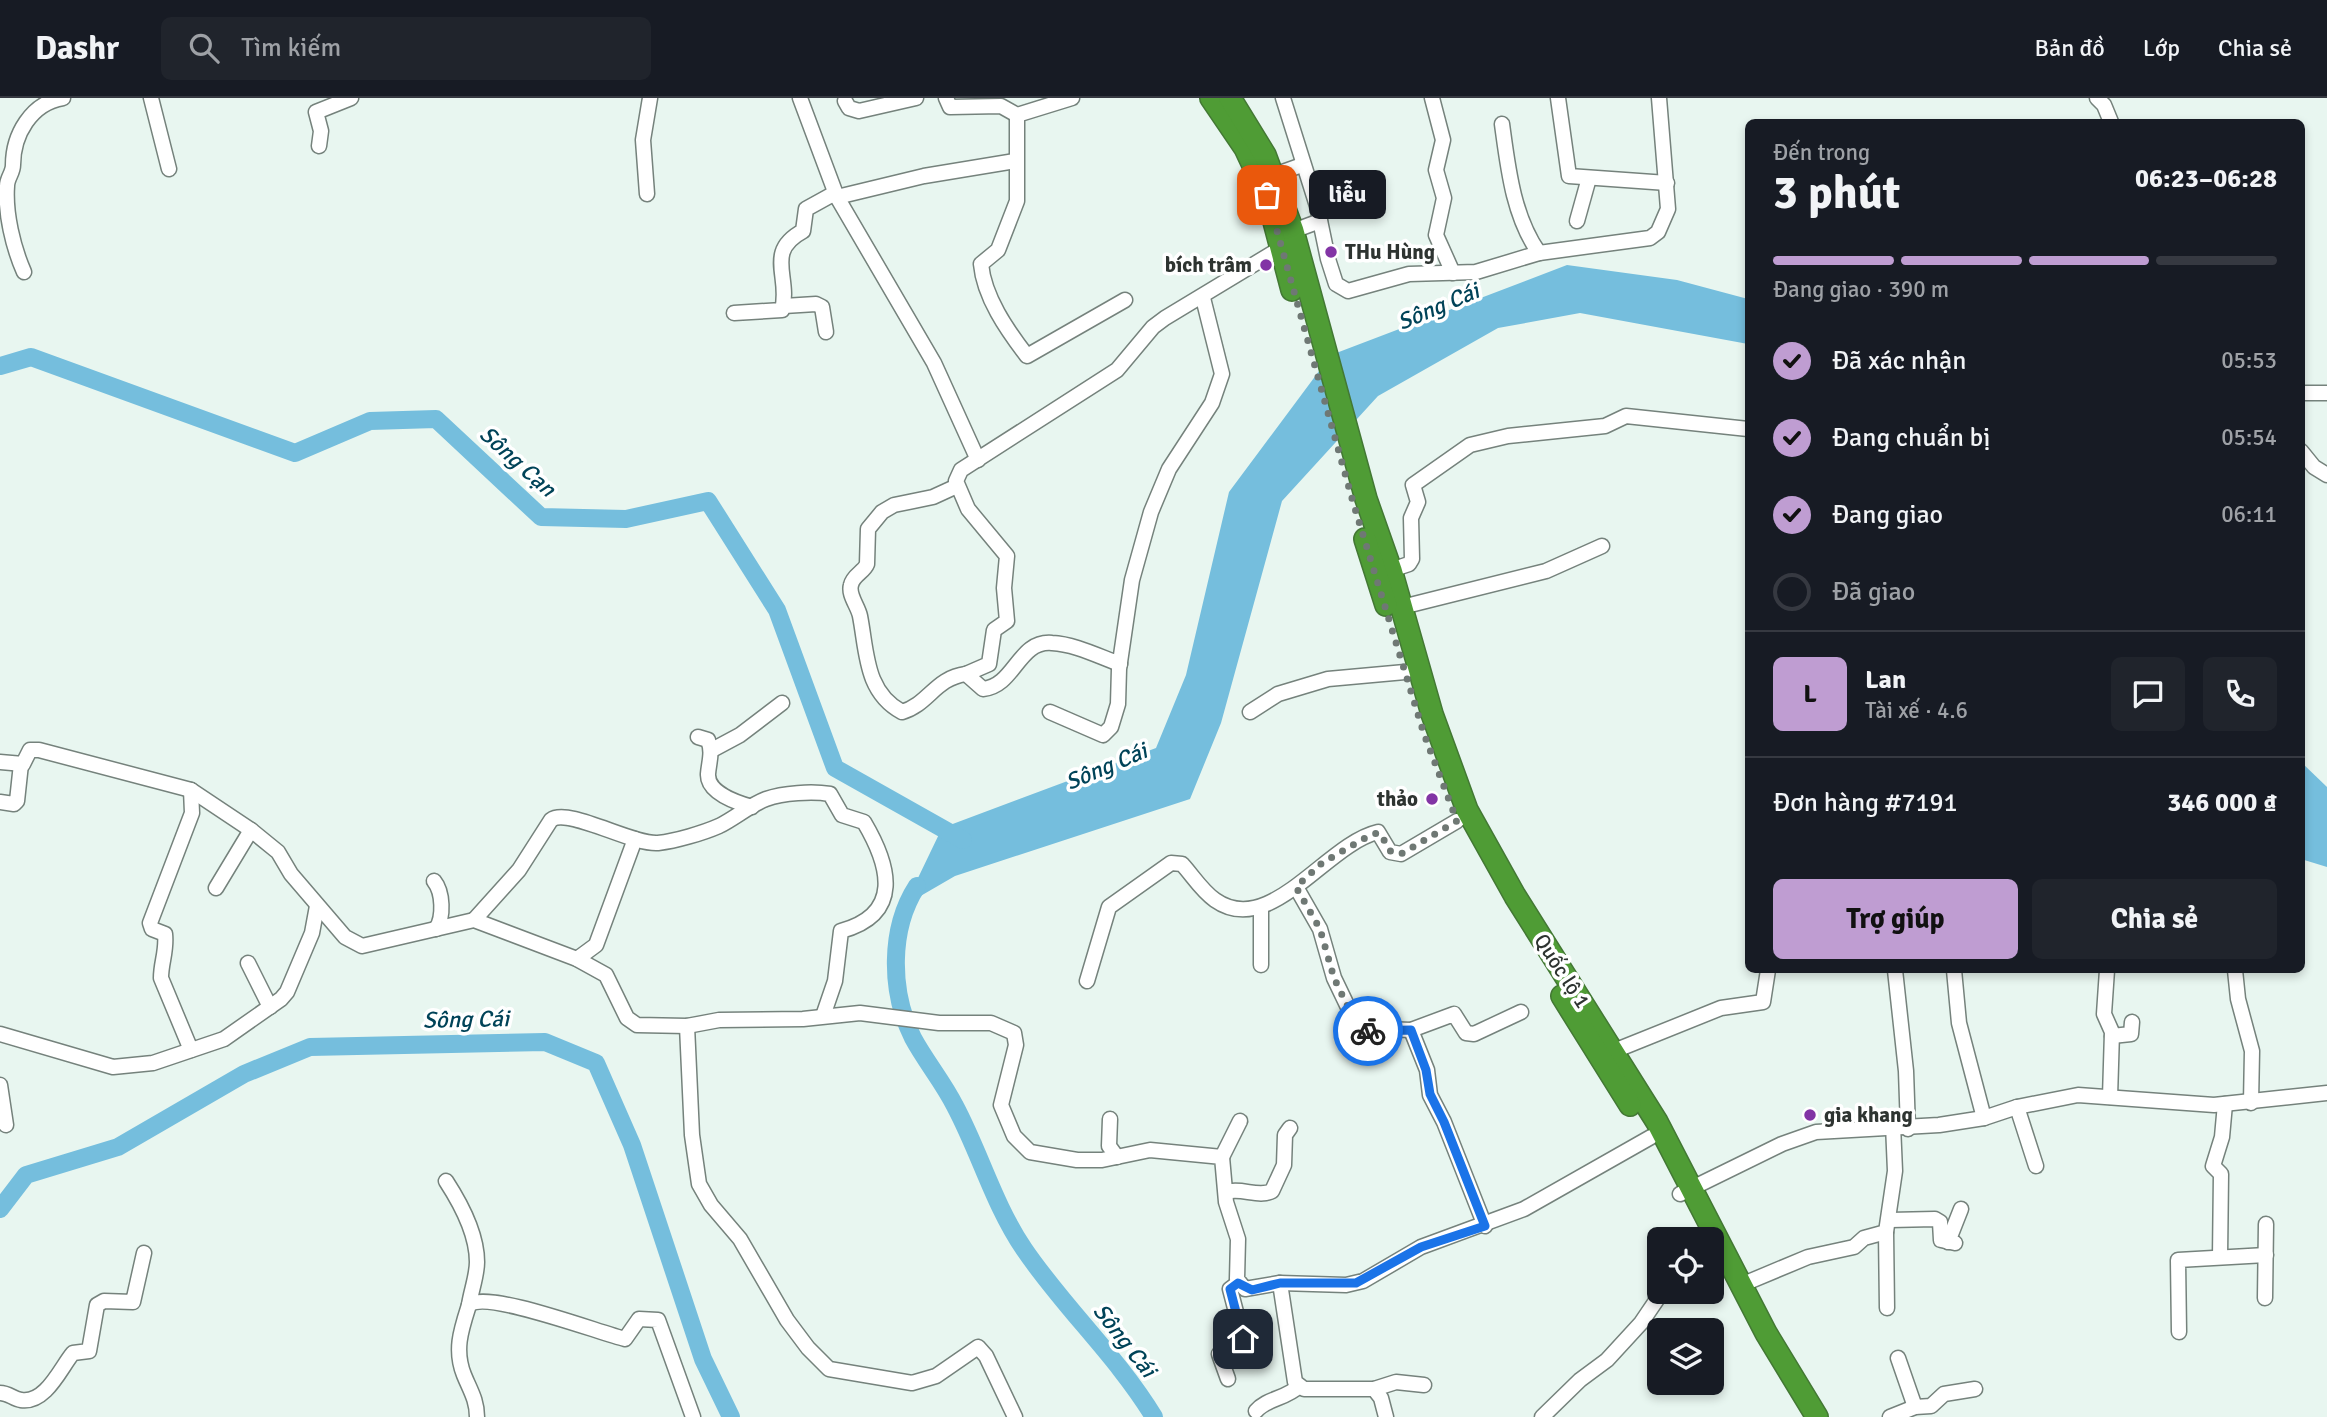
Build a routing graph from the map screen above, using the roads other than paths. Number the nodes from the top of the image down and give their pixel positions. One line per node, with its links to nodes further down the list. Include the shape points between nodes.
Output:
1 (63, 98): 33 (street, via 50,99 33,112 12,155 7,203)
2 (151, 98): 23 (street)
3 (351, 98): 20 (street, via 316,112)
4 (650, 98): 27 (street, via 643,141)
5 (800, 98): 28 (street)
6 (916, 98): 16 (street, via 859,111)
7 (946, 98): 17 (street, via 950,107 1000,106)
8 (1073, 98): 17 (street)
9 (1211, 98): 31 (highway, via 1245,148)
10 (1230, 98): 24 (highway)
11 (1283, 98): 22 (street)
12 (1432, 98): 34 (street, via 1443,139 1436,175 1444,198 1436,235)
13 (1558, 98): 25 (street, via 1568,175)
14 (1659, 98): 26 (street)
15 (2097, 98): 18 (street)
16 (845, 101)
17 (1017, 115): 21 (street)
18 (2110, 119)
19 (1502, 124): 32 (street, via 1513,193)
20 (319, 146)
21 (1015, 161): 28 (street); 36 (street, via 1017,201 998,250 981,264 987,293 1026,355)
22 (1302, 165): 24 (street); 29 (street)
23 (169, 169)
24 (1274, 175): 31 (highway)
25 (1589, 178): 26 (street); 30 (street)
26 (1667, 183): 32 (street, via 1668,209 1658,233 1650,238)
27 (647, 194)
28 (836, 195): 37 (street, via 806,209 803,231 782,247); 44 (street, via 934,363)
29 (1320, 221): 31 (street); 34 (street, via 1328,260 1343,291 1409,274)
30 (1577, 221)
31 (1287, 239): 35 (street); 47 (highway)
32 (1539, 253): 34 (street)
33 (23, 272)
34 (1453, 273)
35 (1203, 298): 44 (street, via 1153,327 1117,370); 51 (street, via 1222,374 1212,403 1169,469 1151,512 1132,580)
36 (1125, 300)
37 (783, 306): 38 (street, via 778,312); 39 (street, via 822,307)
38 (734, 313)
39 (826, 332)
40 (2305, 393): 41 (street)
41 (2327, 393)
42 (1745, 429): 49 (street, via 1626,416 1605,426 1474,443 1413,485 1418,502 1411,518 1412,559)
43 (2305, 455): 45 (street)
44 (978, 460): 46 (street, via 961,470)
45 (2326, 474)
46 (957, 486): 53 (street, via 1008,564 1004,588 1007,621 994,630 989,664); 53 (street, via 933,497 894,505 874,519 868,529 866,568 850,589 873,682 882,698 896,709 913,709 940,683)
47 (1359, 500): 49 (highway, Quốc lộ 1); 52 (highway, Quốc lộ 1)
48 (1602, 546): 50 (street, via 1546,571)
49 (1391, 570): 50 (highway, Quốc lộ 1)
50 (1402, 607): 92 (highway, Quốc lộ 1, via 1432,715 1467,810 1531,923)
51 (1120, 664): 53 (street, via 1051,642 1026,652 1011,674 988,689); 55 (street, via 1118,704 1107,733)
52 (1405, 672): 56 (street, via 1328,679 1278,694); 64 (highway, Quốc lộ 1)
53 (966, 674)
54 (782, 703): 58 (street)
55 (1050, 712)
56 (1250, 712)
57 (698, 737): 58 (street, via 708,740)
58 (712, 750): 63 (street, via 708,775 712,786)
59 (0, 762): 60 (street)
60 (21, 764): 61 (street, via 29,752 40,750); 62 (street, via 17,801)
61 (191, 790): 65 (street); 91 (street, via 192,813 150,923 152,929 165,934 161,978)
62 (0, 802)
63 (752, 807): 66 (street, via 718,827 664,841); 85 (street, via 776,796 830,794 842,815 864,822 880,855 887,876 885,896 864,922 841,931 835,981)
64 (1457, 821): 68 (street, via 1401,854 1391,852 1380,833 1372,834 1322,863); 106 (highway, Quốc lộ 1)
65 (251, 830): 69 (street); 70 (street, via 278,852)
66 (635, 839): 72 (street, via 568,815 554,817 519,870); 74 (street, via 596,945)
67 (433, 881): 73 (street, via 440,892 442,920)
68 (1296, 887): 71 (street); 88 (street, via 1320,929 1334,978 1358,1028)
69 (216, 888)
70 (317, 906): 73 (street, via 345,937 362,946); 83 (street, via 313,933 286,992)
71 (1261, 908): 76 (street); 82 (street, via 1239,911 1216,901 1182,864 1171,863 1109,907)
72 (474, 920): 73 (street); 74 (street)
73 (436, 929)
74 (576, 959): 87 (street, via 606,975 630,1022 644,1027)
75 (248, 963): 83 (street)
76 (1261, 965)
77 (1768, 973): 92 (street, via 1763,1002 1721,1008)
78 (1895, 973): 105 (street)
79 (1954, 973): 99 (street, via 1959,1023)
80 (2107, 973): 90 (street, via 2104,1014)
81 (2235, 973): 96 (street, via 2252,1051)
82 (1087, 981)
83 (271, 1007): 91 (street, via 224,1039)
84 (1521, 1012): 88 (street, via 1474,1034 1466,1033 1454,1014)
85 (823, 1016): 87 (street, via 719,1020); 107 (street, via 860,1013 939,1023 992,1023 1014,1033 1016,1045 1000,1105 1014,1136 1034,1154 1077,1160)
86 (2132, 1022): 90 (street, via 2131,1034)
87 (687, 1026): 141 (street, via 699,1184 740,1239 808,1348 829,1369 912,1383 936,1376 978,1347)
88 (1411, 1030): 115 (street, via 1430,1094)
89 (0, 1034): 91 (street, via 113,1067 153,1063)
90 (2112, 1036): 95 (street)
91 (191, 1050)
92 (1614, 1051): 111 (highway, Quốc lộ 1, via 1657,1122)
93 (0, 1085): 102 (street)
94 (2327, 1093): 96 (street)
95 (2110, 1097): 97 (street); 98 (street, via 2078,1095)
96 (2250, 1103): 97 (street)
97 (2225, 1104): 120 (street, via 2213,1166 2221,1174)
98 (2017, 1107): 99 (street); 109 (street)
99 (1984, 1118): 105 (street)
100 (1110, 1119): 107 (street, via 1109,1146)
101 (1240, 1121): 108 (street)
102 (6, 1125)
103 (1893, 1125): 105 (street); 111 (street, via 1816,1132); 116 (street, via 1895,1171)
104 (1290, 1128): 112 (street, via 1285,1135 1285,1162 1272,1191 1264,1194 1238,1188)
105 (1908, 1129)
106 (1651, 1137): 111 (highway, Quốc lộ 1); 115 (street)
107 (1117, 1157): 108 (street, via 1150,1150)
108 (1222, 1157): 112 (street)
109 (2036, 1166)
110 (446, 1181): 127 (street, via 464,1209 476,1254)
111 (1685, 1191): 117 (highway, Quốc lộ 1); 124 (highway, Quốc lộ 1)
112 (1226, 1192): 122 (street, via 1238,1239)
113 (1961, 1209): 116 (street, via 1952,1243 1941,1240 1940,1222 1935,1219)
114 (2266, 1224): 119 (street)
115 (1485, 1226): 123 (street, via 1421,1247 1356,1283)
116 (1888, 1226): 124 (street, via 1854,1247 1808,1257); 128 (street)
117 (1698, 1227)
118 (144, 1253): 136 (street, via 133,1302 97,1305 89,1350 74,1353 56,1380 30,1398 22,1401)
119 (2266, 1255): 120 (street); 125 (street)
120 (2220, 1257): 129 (street, via 2177,1261)
121 (1724, 1278): 144 (highway)
122 (1238, 1283): 123 (street, via 1252,1290); 131 (street, via 1230,1289 1243,1339 1219,1354)
123 (1280, 1283): 133 (street, via 1293,1377)
124 (1741, 1285): 145 (highway, Quốc lộ 1)
125 (2265, 1298)
126 (1654, 1304): 143 (street, via 1606,1360)
127 (469, 1305): 139 (street, via 458,1346); 140 (street, via 509,1303 625,1339 639,1319 658,1320)
128 (1887, 1308)
129 (2179, 1332)
130 (1898, 1358): 137 (street)
131 (1228, 1379)
132 (1424, 1385): 134 (street, via 1396,1382)
133 (1299, 1386): 134 (street); 138 (street, via 1289,1396 1261,1404)
134 (1374, 1389): 142 (street)
135 (1975, 1389): 137 (street, via 1944,1394 1931,1406)
136 (0, 1393)
137 (1914, 1407): 146 (street)
138 (1256, 1410)
139 (477, 1417)
140 (693, 1417)
141 (1015, 1417)
142 (1386, 1417)
143 (1542, 1417)
144 (1804, 1417)
145 (1817, 1417)
146 (1890, 1417)

